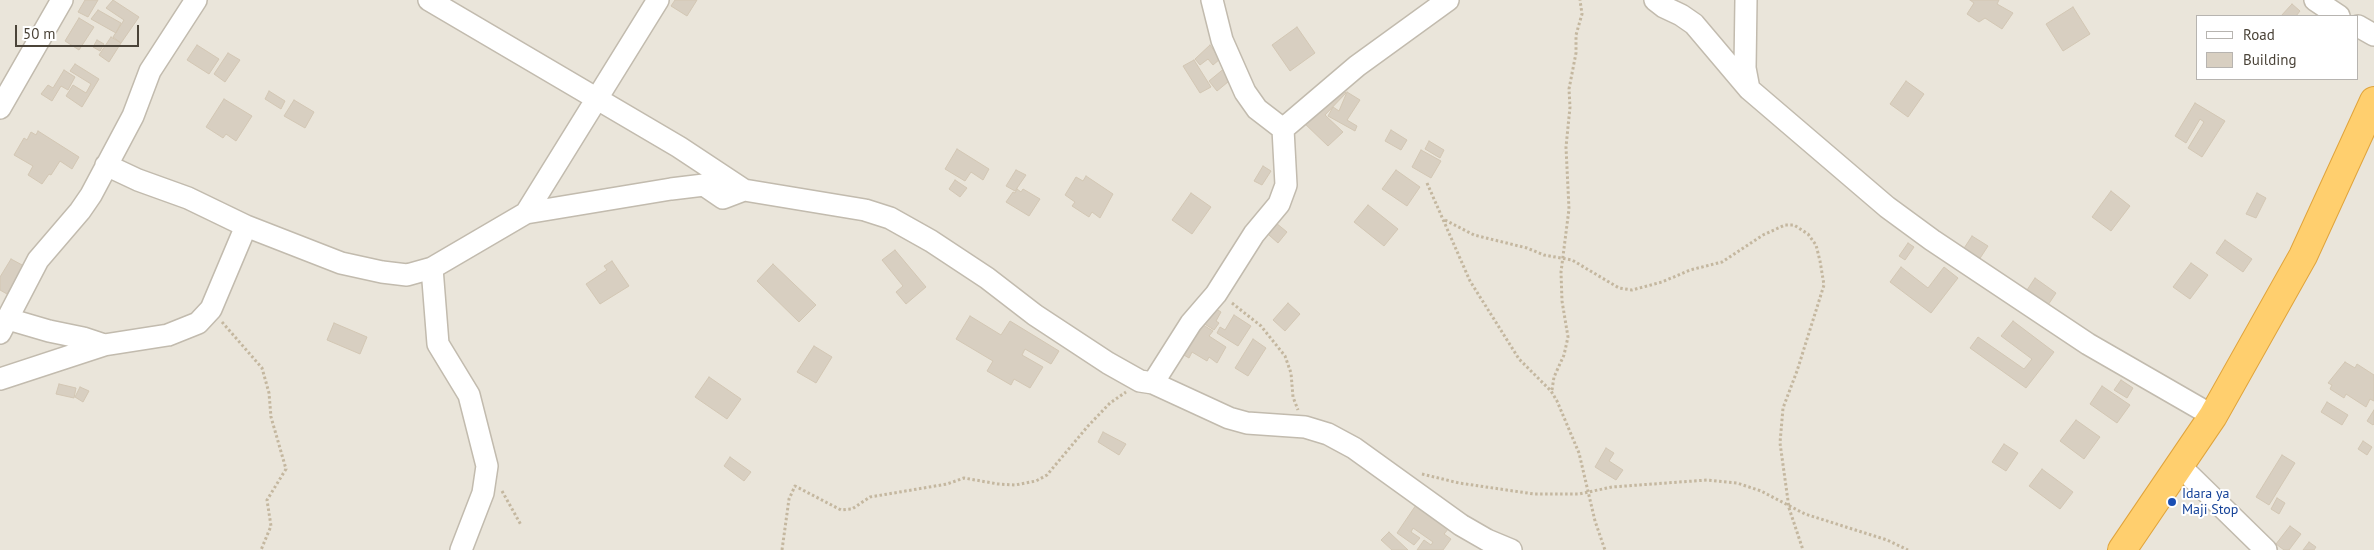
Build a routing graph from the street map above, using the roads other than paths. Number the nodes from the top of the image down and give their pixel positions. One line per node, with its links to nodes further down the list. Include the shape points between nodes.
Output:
1 (62, 0): 16 (street)
2 (196, 0): 18 (street, via 150,72 133,116)
3 (429, 0): 14 (street)
4 (658, 0): 14 (street)
5 (1212, 0): 17 (street, via 1222,40 1245,92 1257,109)
6 (1448, 0): 17 (street, via 1358,66)
7 (1655, 0): 13 (street, via 1694,24)
8 (1746, 0): 13 (street, via 1745,68)
9 (2315, 0): 10 (street)
10 (2338, 15)
11 (2359, 27): 12 (street)
12 (2374, 35)
13 (1749, 89): 27 (street, via 1880,201 1932,240 2088,344)
14 (597, 100): 19 (street, via 679,147); 20 (street)
15 (2374, 101): 27 (highway, via 2304,256)
16 (0, 108)
17 (1283, 128): 26 (street, via 1284,193 1279,204 1254,234 1216,294)
18 (106, 165): 21 (street, via 188,198); 23 (street, via 80,211 38,260)
19 (744, 190): 20 (street, via 723,198 704,185); 26 (street, via 864,210 890,218 931,241 1108,363)
20 (526, 213): 22 (street)
21 (246, 226): 22 (street, via 341,263 407,274); 24 (street, via 211,309 198,323 168,335)
22 (432, 268): 29 (street, via 438,344 469,395 487,466 483,493)
23 (4, 326): 24 (street, via 83,338)
24 (104, 346): 25 (street)
25 (0, 379)
26 (1147, 382): 30 (street, via 1229,418 1247,423 1306,427 1328,434 1354,448 1461,525)
27 (2212, 416): 28 (highway)
28 (2179, 465): 31 (highway); 32 (street)
29 (460, 550)
30 (1511, 550)
31 (2122, 550)
32 (2266, 550)

